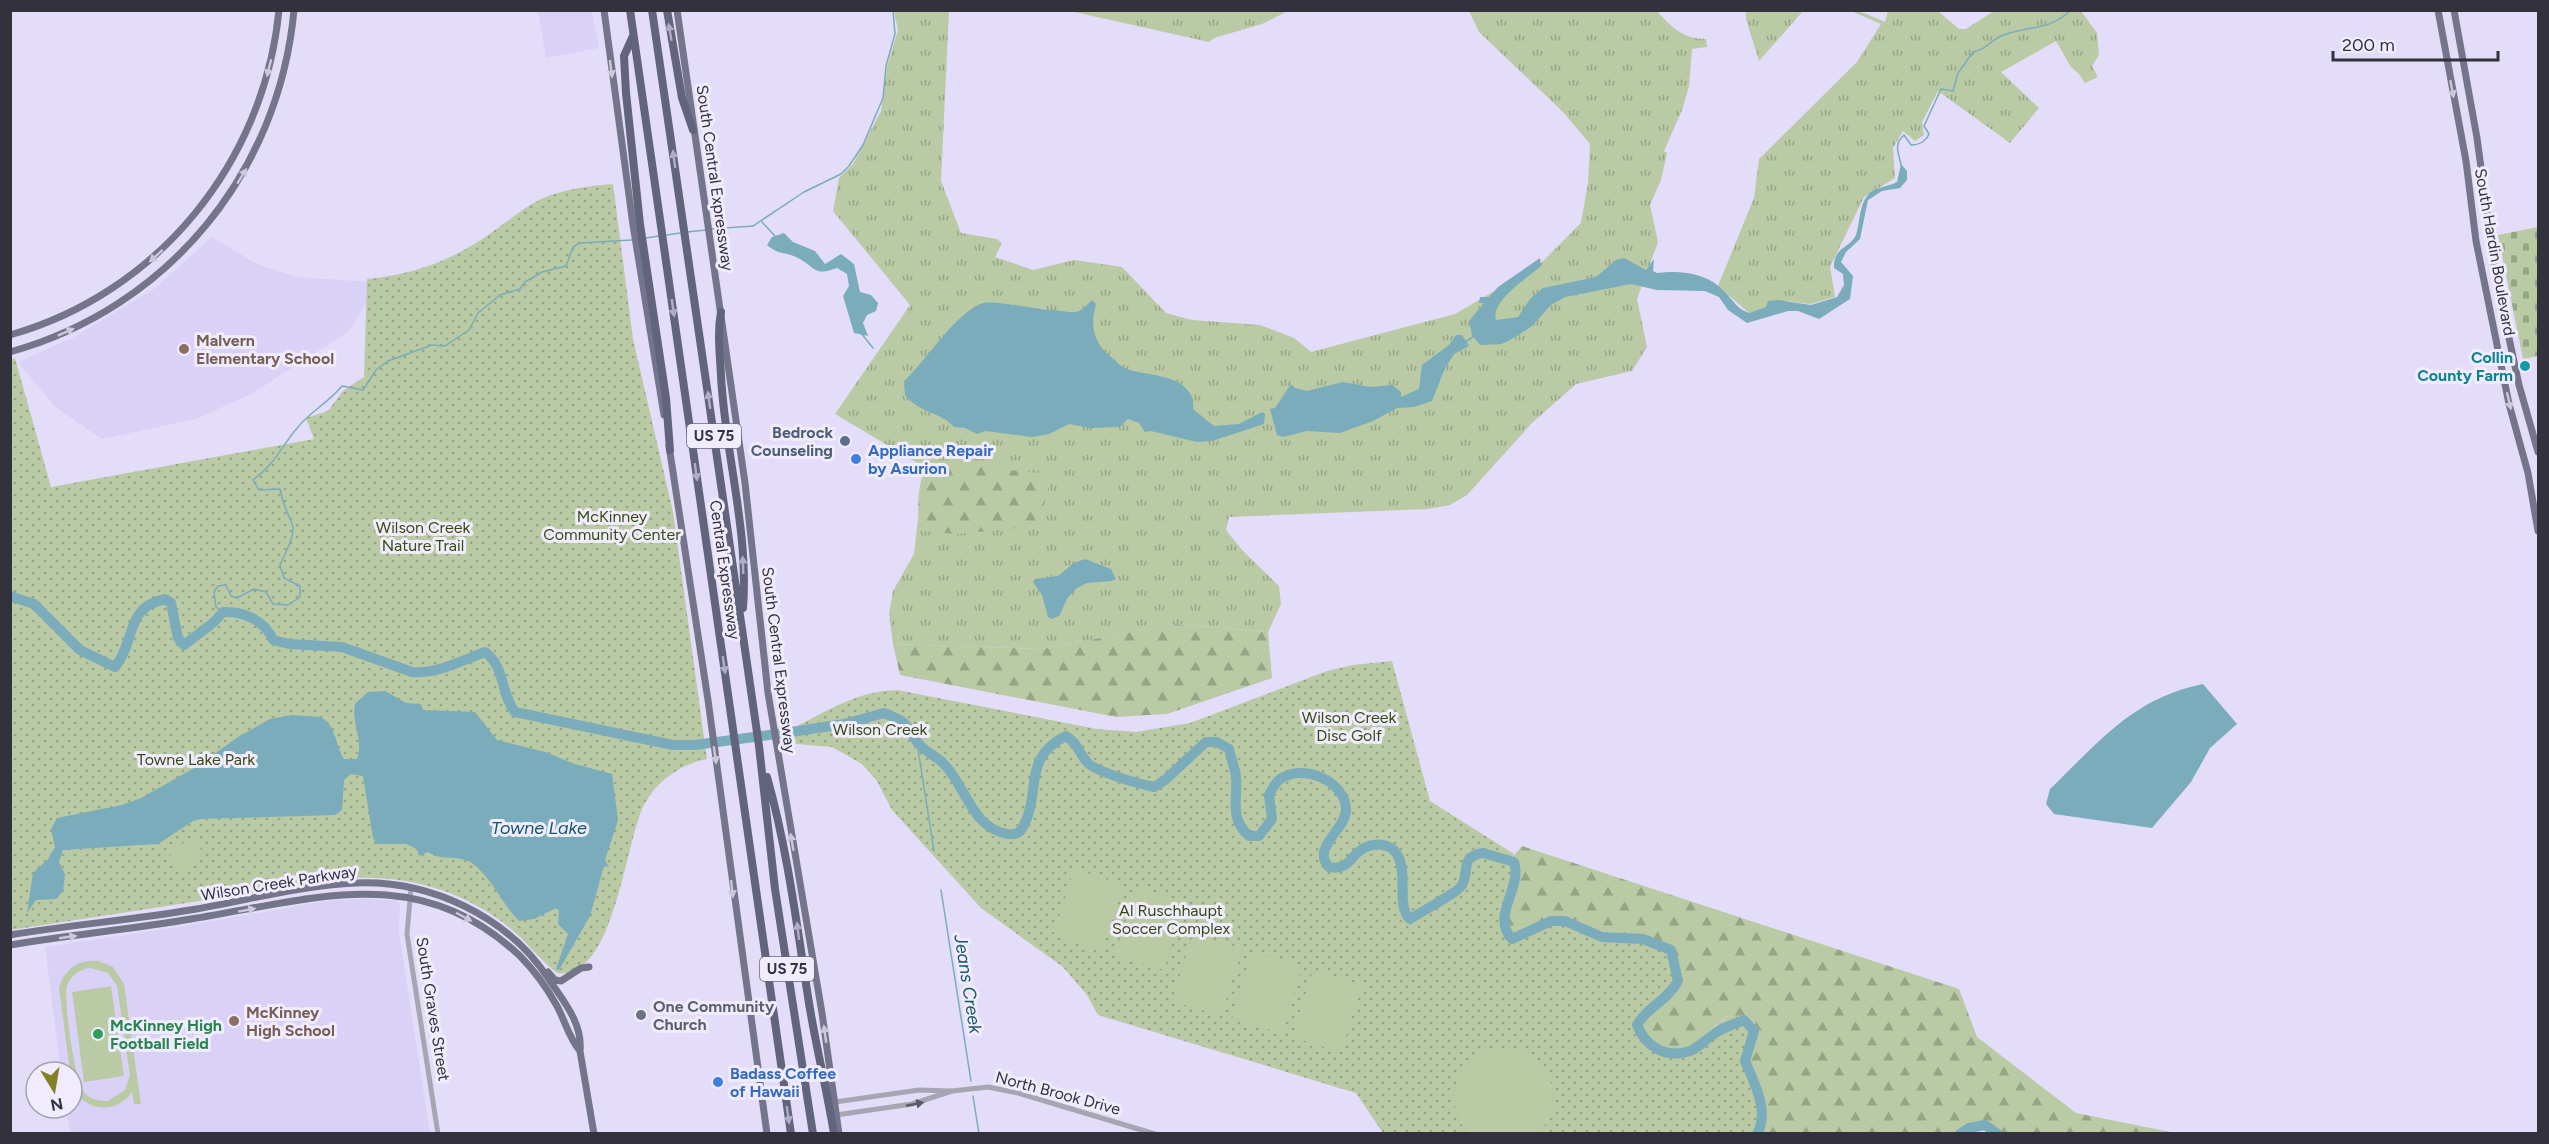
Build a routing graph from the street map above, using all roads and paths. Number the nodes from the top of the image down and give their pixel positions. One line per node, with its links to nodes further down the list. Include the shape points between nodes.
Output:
1 (279, 10): 11 (main road, one-way to 11)
2 (294, 10): 12 (main road, via 286,70)
3 (604, 10): 14 (main road, one-way to 14)
4 (630, 10): 10 (highway, Central Expressway / US 75)
5 (652, 10): 21 (highway, Central Expressway / US 75, one-way to 5)
6 (667, 10): 13 (highway, one-way to 6, via 682,98)
7 (677, 10): 13 (main road, South Central Expressway)
8 (2438, 10): 20 (main road, South Hardin Boulevard, one-way to 20, via 2466,160 2476,241)
9 (2454, 10): 19 (main road, South Hardin Boulevard, via 2495,272)
10 (634, 36): 14 (highway, via 624,56); 40 (highway, Central Expressway / US 75, one-way to 40)
11 (259, 105): 12 (main road); 16 (main road, one-way to 16, via 224,175 165,248 122,283 78,309)
12 (273, 111): 17 (main road, one-way to 12, via 99,316 173,262 209,224 237,184)
13 (693, 130): 15 (main road, South Central Expressway)
14 (637, 224): 18 (highway, via 666,398)
15 (721, 312): 21 (highway, one-way to 15, via 743,561 722,394 718,329); 34 (main road, South Central Expressway, one-way to 15, via 768,693 747,495)
16 (10, 335)
17 (10, 352)
18 (670, 450): 39 (main road, one-way to 39)
19 (2538, 452)
20 (2538, 530)
21 (741, 624): 22 (highway, Central Expressway / US 75)
22 (771, 803): 41 (highway, US 75, via 775,889); 42 (highway, one-way to 22)
23 (355, 883): 24 (main road, Wilson Creek Parkway); 26 (main road, via 309,894); 27 (main road, Wilson Creek Parkway)
24 (411, 888): 25 (street, South Graves Street); 28 (main road, Wilson Creek Parkway, via 465,907)
25 (410, 897): 26 (main road, Wilson Creek Parkway, via 368,892); 31 (main road, Wilson Creek Parkway, one-way to 31, via 469,919 519,956 550,995); 37 (street, South Graves Street, via 407,934)
26 (305, 900): 29 (main road, Wilson Creek Parkway, one-way to 26)
27 (10, 935)
28 (511, 936): 30 (main road, via 557,981); 31 (main road, Wilson Creek Parkway, via 563,998 581,1040)
29 (10, 945)
30 (589, 967)
31 (580, 1051): 38 (main road, Wilson Creek Parkway)
32 (952, 1091): 33 (street, North Brook Drive, via 930,1089); 35 (street, North Brook Drive, one-way to 32, via 930,1101); 44 (street, North Brook Drive, via 999,1089)
33 (894, 1094): 34 (street, North Brook Drive); 35 (street)
34 (835, 1102): 36 (main road, South Central Expressway)
35 (896, 1107): 36 (street, North Brook Drive)
36 (836, 1115): 43 (main road, South Central Expressway)
37 (438, 1134)
38 (594, 1134)
39 (767, 1134)
40 (791, 1134)
41 (813, 1134)
42 (834, 1134)
43 (839, 1134)
44 (1155, 1134)

